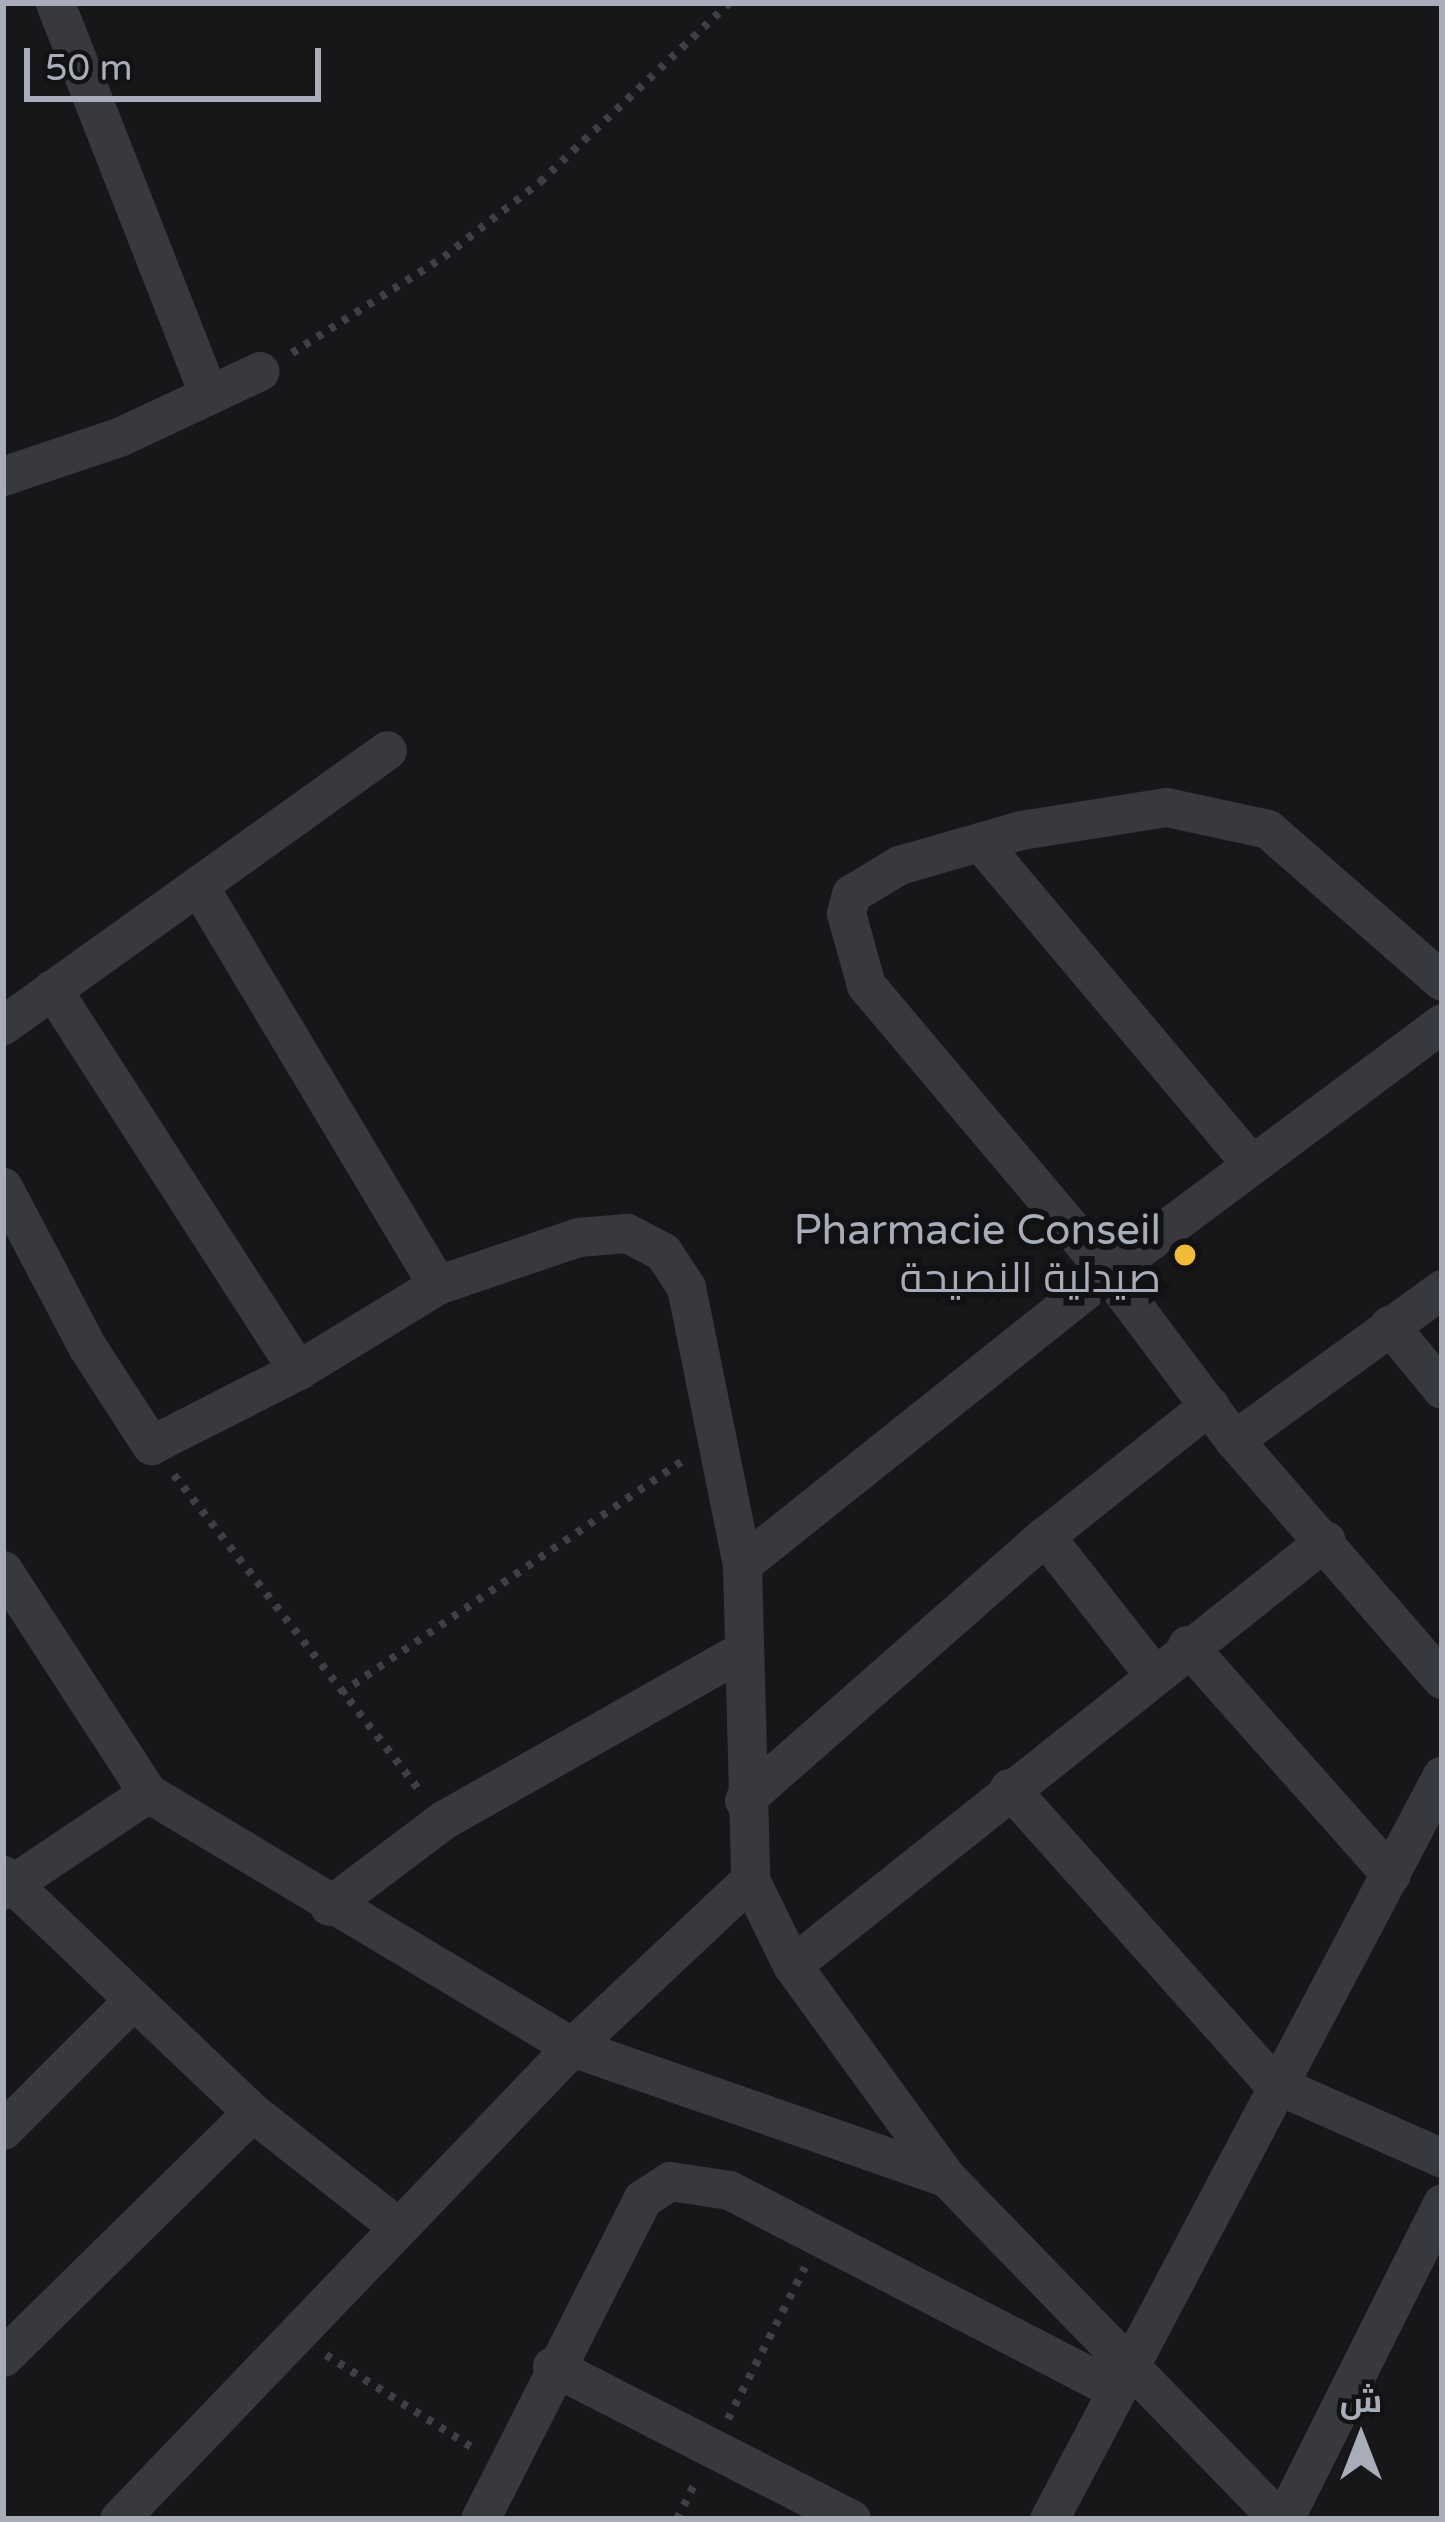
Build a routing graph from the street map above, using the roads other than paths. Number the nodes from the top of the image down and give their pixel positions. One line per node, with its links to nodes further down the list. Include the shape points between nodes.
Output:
1 (56, 3): 3 (street)
2 (260, 371): 3 (street)
3 (208, 395): 4 (street, via 121,436)
4 (3, 476)
5 (387, 750): 7 (street)
6 (981, 843): 8 (street, via 1166,807 1222,814 1268,830); 12 (street); 14 (street, via 865,883 846,913 851,950 880,1004)
7 (198, 885): 9 (street); 15 (street)
8 (1442, 981)
9 (52, 989): 11 (street); 18 (street)
10 (1442, 1023): 12 (street)
11 (3, 1025)
12 (1251, 1164): 14 (street)
13 (3, 1187): 18 (street, via 88,1348 152,1445)
14 (1108, 1272): 20 (street); 24 (street)
15 (437, 1285): 18 (street); 24 (street, via 578,1237 627,1233 663,1252 686,1287)
16 (1442, 1289): 17 (street)
17 (1389, 1325): 19 (street); 21 (street)
18 (298, 1370)
19 (1442, 1389)
20 (1209, 1405): 21 (street); 22 (street)
21 (1234, 1440): 23 (street)
22 (1045, 1536): 29 (street); 33 (street)
23 (1325, 1540): 26 (street); 28 (street)
24 (742, 1564): 27 (street)
25 (3, 1570): 32 (street)
26 (1187, 1645): 29 (street); 34 (street)
27 (742, 1651): 33 (street); 37 (street, via 443,1820)
28 (1438, 1667)
29 (1152, 1672): 31 (street)
30 (1442, 1775): 34 (street)
31 (1009, 1788): 38 (street); 41 (street)
32 (148, 1793): 36 (street); 37 (street)
33 (744, 1801): 35 (street)
34 (1391, 1875): 41 (street)
35 (750, 1880): 38 (street); 40 (street)
36 (6, 1882): 39 (street)
37 (329, 1906): 40 (street)
38 (791, 1965): 45 (street)
39 (130, 2003): 42 (street); 43 (street)
40 (572, 2047): 45 (street); 47 (street)
41 (1273, 2084): 44 (street); 50 (street)
42 (252, 2112): 47 (street); 48 (street)
43 (3, 2130)
44 (1442, 2158)
45 (946, 2177): 50 (street)
46 (1442, 2203): 55 (street)
47 (398, 2227): 51 (street)
48 (3, 2357)
49 (552, 2366): 50 (street, via 642,2199 670,2181 729,2190); 52 (street); 53 (street)
50 (1119, 2378): 54 (street); 55 (street)
51 (119, 2519)
52 (480, 2519)
53 (851, 2519)
54 (1048, 2519)
55 (1282, 2519)

